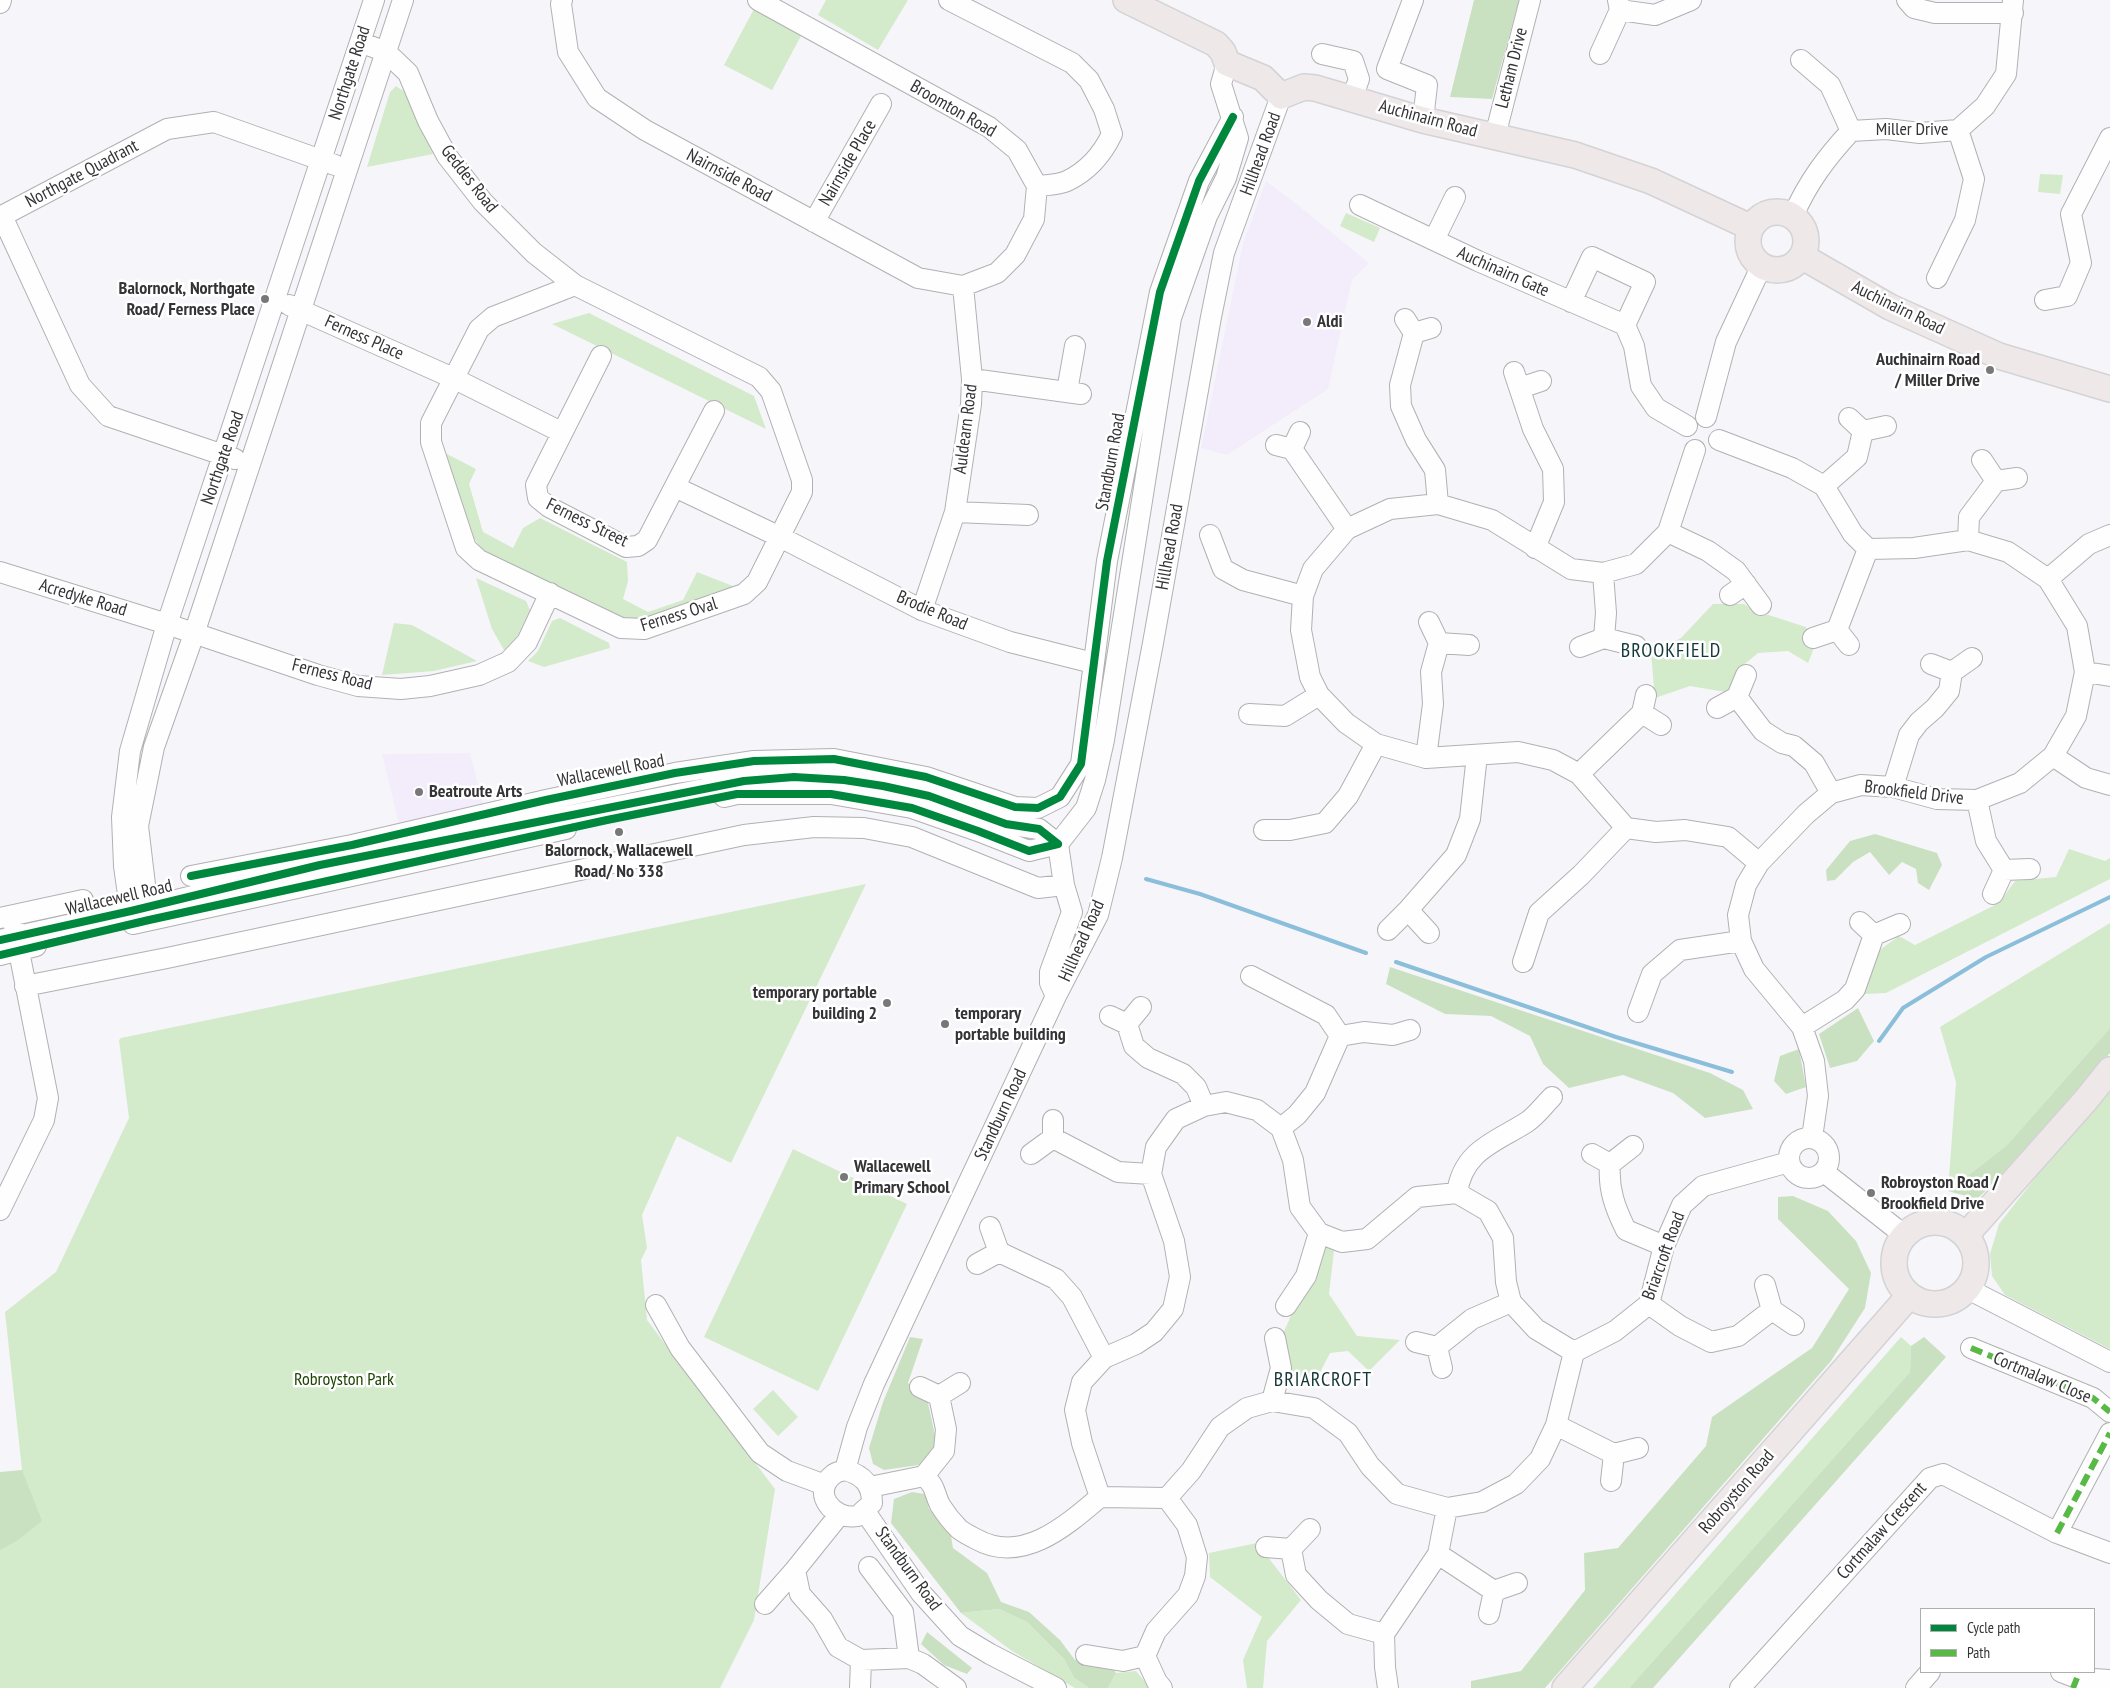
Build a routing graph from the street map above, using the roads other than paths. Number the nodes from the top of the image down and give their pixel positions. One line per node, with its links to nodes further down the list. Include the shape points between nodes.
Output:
1 (374, 0): 13 (street, Northgate Road)
2 (403, 0): 14 (street, Northgate Road)
3 (562, 0): 36 (street, Nairnside Road, via 568,52 596,98 645,130)
4 (758, 0): 31 (street, Broomton Road, via 989,127 1017,150)
5 (949, 0): 31 (street, via 1072,63 1088,80 1104,109 1112,134 1105,150 1090,166 1066,182)
6 (1126, 0): 18 (main road, via 1216,44 1224,52)
7 (1413, 0): 23 (street, via 1387,69 1427,85)
8 (1530, 0): 26 (street, Letham Drive)
9 (1691, 0): 11 (street, via 1655,15)
10 (1907, 0): 12 (street, via 1914,8 1935,13)
11 (1619, 5): 16 (street)
12 (2013, 6): 24 (street, Miller Drive, via 2006,74 1984,106)
13 (360, 42): 14 (street, Geddes Road); 28 (street, Northgate Road)
14 (386, 52): 30 (street, Northgate Road); 42 (street, Geddes Road, via 408,73 447,156 483,202 534,253)
15 (1322, 54): 20 (street, via 1353,61 1359,79)
16 (1600, 54)
17 (1801, 60): 25 (street, via 1830,85)
18 (1227, 64): 19 (main road, via 1263,78); 22 (street, Standburn Road, via 1221,84)
19 (1281, 96): 20 (main road, Auchinairn Road, via 1304,87); 143 (street, Hillhead Road, via 1222,260 1153,643 1098,915)
20 (1352, 98): 23 (main road, Auchinairn Road)
21 (881, 104): 36 (street, Nairnside Place)
22 (1233, 117): 99 (street, Standburn Road, via 1199,181 1160,292 1107,561); 111 (street, Standburn Road, via 1238,138 1231,162 1207,216 1171,318)
23 (1423, 120): 26 (main road, Auchinairn Road)
24 (1958, 130): 25 (street, Miller Drive, via 1920,133 1886,129); 41 (street, via 1974,179 1965,220)
25 (1851, 131): 35 (street, Miller Drive, via 1825,159 1804,190)
26 (1495, 136): 37 (main road, Auchinairn Road, via 1575,155 1652,181)
27 (2110, 138): 29 (street)
28 (322, 160): 30 (street, Northgate Quadrant); 34 (street, Northgate Quadrant, via 214,122 166,129); 44 (street, Northgate Road)
29 (2105, 161): 45 (street, via 2071,214 2081,263 2067,296)
30 (348, 171): 47 (street, Northgate Road)
31 (1037, 186): 43 (street, via 1034,219 1015,255 997,273)
32 (1455, 197): 38 (street, Auchinairn Gate)
33 (1360, 205): 38 (street, Auchinairn Gate)
34 (1, 216): 64 (street, Northgate Quadrant, via 80,385 108,416)
35 (1793, 216): 37 (main road, via 1778,211 1762,215); 39 (main road, via 1803,227 1807,242)
36 (814, 222): 43 (street, Nairnside Road, via 918,278)
37 (1750, 227): 40 (main road, via 1747,241 1751,257)
38 (1434, 240): 46 (street, Auchinairn Gate)
39 (1802, 257): 40 (main road, via 1790,268 1777,272); 55 (main road, Auchinairn Road, via 1890,307 2000,356)
40 (1761, 267): 57 (street, via 1726,342)
41 (1937, 278)
42 (575, 285): 52 (street, Ferness Oval, via 493,318 479,329); 78 (street, Ferness Oval, via 759,377 771,391 802,480 802,492)
43 (963, 286): 53 (street, Auldearn Road)
44 (275, 300): 47 (street, Ferness Place); 64 (street, Northgate Road)
45 (2045, 300)
46 (1571, 302): 48 (street, Auchinairn Gate); 48 (street, Auchinairn Gate, via 1592,257 1645,282)
47 (301, 310): 52 (street, Ferness Place); 66 (street, Northgate Road)
48 (1625, 325): 58 (street, via 1634,346 1641,386 1656,408)
49 (1417, 327): 71 (street, via 1400,385 1401,406 1416,440 1435,470)
50 (1075, 346): 53 (street, via 1074,393)
51 (601, 356): 60 (street, Ferness Street)
52 (453, 378): 60 (street); 85 (street, Ferness Oval, via 431,423 431,442 466,548 479,560)
53 (972, 379): 72 (street, Auldearn Road)
54 (1541, 381): 80 (street, via 1517,380 1534,429 1553,469 1554,502)
55 (2110, 389)
56 (714, 411): 70 (street, Ferness Street)
57 (1706, 417): 58 (street, via 1692,420); 61 (street, via 1717,424)
58 (1687, 426): 63 (street, via 1685,436 1689,446)
59 (1886, 426): 69 (street, via 1856,425 1857,457)
60 (562, 432): 70 (street, Ferness Street, via 536,485 538,498 626,547 638,546 647,540)
61 (1719, 440): 63 (street, via 1708,451); 69 (street, via 1792,468)
62 (1290, 442): 74 (street)
63 (1695, 450): 75 (street)
64 (223, 456): 66 (street, Northgate Quadrant); 90 (street, Northgate Road)
65 (1982, 460): 68 (street)
66 (250, 464): 91 (street, Northgate Road)
67 (2017, 478): 68 (street)
68 (1996, 481): 79 (street, via 1969,518)
69 (1824, 486): 81 (street, via 1853,534)
70 (675, 487): 78 (street)
71 (1438, 504): 74 (street, via 1390,509); 80 (street, via 1492,520)
72 (955, 512): 73 (street); 88 (street, Auldearn Road)
73 (1028, 515)
74 (1347, 529): 86 (street, via 1313,569)
75 (1668, 532): 83 (street, via 1636,564); 87 (street, via 1715,556 1736,571 1738,590)
76 (1210, 535): 86 (street, via 1223,568 1243,580)
77 (2110, 535): 84 (street, via 2089,544)
78 (780, 537): 85 (street, Ferness Oval, via 758,582 744,594 644,629 621,628); 88 (street, Brodie Road)
79 (1968, 540): 81 (street, Brookfield Drive, via 1914,548); 84 (street, Brookfield Drive, via 2008,552)
80 (1535, 548): 83 (street, via 1571,569)
81 (1868, 548): 93 (street, via 1843,638)
82 (0, 572): 90 (street, Acredyke Road)
83 (1603, 573): 92 (street)
84 (2048, 579): 102 (street, Brookfield Drive, via 2076,626)
85 (550, 593): 91 (street, Ferness Road, via 527,642 508,662 480,676 430,686 401,689 358,686)
86 (1303, 596): 105 (street, via 1305,654 1310,678)
87 (1762, 606)
88 (922, 610): 99 (street, Brodie Road, via 1010,642)
89 (1429, 622): 94 (street)
90 (166, 624): 91 (street, Ferness Road); 133 (street, Northgate Road, via 130,752 122,817 124,866)
91 (194, 634): 133 (street, Northgate Road, via 154,747 138,826)
92 (1604, 638): 96 (street); 97 (street)
93 (1813, 638)
94 (1440, 643): 95 (street); 115 (street, via 1431,672 1433,704)
95 (1469, 645)
96 (1636, 646)
97 (1580, 647)
98 (1972, 658): 101 (street)
99 (1093, 663): 110 (street, Standburn Road)
100 (1931, 664): 101 (street)
101 (1952, 672): 118 (street, via 1949,691 1909,735)
102 (2085, 672): 104 (street); 114 (street, Brookfield Drive, via 2076,716)
103 (1746, 676): 106 (street)
104 (2110, 676)
105 (1319, 695): 108 (street, via 1286,716); 112 (street, via 1346,723)
106 (1737, 697): 107 (street); 119 (street, via 1762,731 1794,746 1814,763)
107 (1717, 708)
108 (1249, 714)
109 (1661, 725): 116 (street, via 1644,704)
110 (1084, 737): 111 (street); 121 (street, Standburn Road, via 1081,764 1060,797)
111 (1104, 740): 124 (street, Standburn Road, via 1096,780 1086,808)
112 (1376, 744): 115 (street); 123 (street, via 1348,796 1325,823 1290,830)
113 (1476, 755): 115 (street); 116 (street, via 1518,752 1553,760); 132 (street, via 1470,819 1456,855)
114 (2053, 756): 117 (street, via 2086,778); 120 (street, Brookfield Drive, via 2020,783)
115 (1426, 758)
116 (1579, 774): 122 (street)
117 (2110, 785)
118 (1893, 787): 119 (street, Brookfield Drive, via 1861,785); 120 (street, Brookfield Drive, via 1937,799)
119 (1831, 793): 125 (street, Brookfield Drive)
120 (1977, 800): 127 (street, via 1986,841)
121 (1038, 808): 128 (street, Wallacewell Road, via 1015,807 926,777 834,759 754,761 675,773 352,845)
122 (1626, 828): 125 (street, via 1656,832 1685,830 1728,837); 140 (street, via 1539,913)
123 (1264, 830)
124 (1058, 844): 129 (street); 133 (street, Wallacewell Road, via 1039,829 1006,824 929,796 844,780 794,777 744,781 320,865)
125 (1759, 863): 138 (street, Brookfield Drive, via 1746,885 1738,915)
126 (2030, 869): 127 (street)
127 (2004, 870): 130 (street)
128 (191, 876)
129 (1064, 885): 142 (street, via 1038,888 912,837 864,828 814,827 744,835); 143 (street, via 1072,912 1050,972 1050,983)
130 (1993, 894)
131 (83, 900): 134 (street, Wallacewell Road)
132 (1408, 910): 136 (street); 137 (street)
133 (140, 915): 139 (street, Wallacewell Road)
134 (6, 917): 139 (street, Wallacewell Road)
135 (1900, 924): 146 (street, via 1867,929 1855,989 1845,1000)
136 (1388, 930)
137 (1429, 933)
138 (1741, 941): 145 (street, via 1680,950 1652,974); 146 (street, Brookfield Drive, via 1754,969)
139 (8, 945): 142 (street)
140 (1523, 962)
141 (1251, 976): 148 (street, via 1326,1015)
142 (25, 986): 162 (street, via 48,1098 44,1120)
143 (1056, 996): 196 (street, Standburn Road, via 874,1384)
144 (1141, 1007): 151 (street, via 1119,1020 1134,1046 1148,1058 1183,1074 1196,1087)
145 (1638, 1012)
146 (1802, 1027): 153 (street, Brookfield Drive, via 1814,1061 1818,1096)
147 (1410, 1030): 148 (street, via 1393,1035 1364,1032)
148 (1340, 1036): 152 (street, via 1315,1093)
149 (2110, 1070): 166 (main road)
150 (1552, 1098): 161 (street, via 1529,1121 1477,1152 1459,1180)
151 (1204, 1106): 152 (street, via 1226,1102 1256,1110); 160 (street, via 1176,1119 1156,1147)
152 (1281, 1128): 164 (street, via 1293,1160 1300,1207)
153 (1812, 1138): 157 (street, via 1794,1144); 159 (street, via 1820,1141 1829,1152)
154 (1633, 1146): 158 (street)
155 (1032, 1154): 160 (street, via 1053,1129 1118,1172)
156 (1592, 1154): 158 (street)
157 (1789, 1162): 159 (street, via 1796,1174 1805,1178 1814,1178); 167 (street, Briarcroft Road, via 1703,1186 1682,1205)
158 (1610, 1164): 167 (street, via 1611,1190 1626,1230)
159 (1824, 1172): 165 (street)
160 (1151, 1174): 184 (street, via 1174,1240 1180,1277 1173,1309 1154,1332)
161 (1457, 1193): 164 (street, via 1417,1197 1366,1240 1342,1242); 173 (street, via 1488,1210 1503,1238)
162 (0, 1210)
163 (990, 1227): 168 (street)
164 (1319, 1233): 176 (street, via 1306,1276)
165 (1904, 1235): 166 (main road, via 1922,1224 1948,1223); 172 (main road, via 1894,1255 1897,1280)
166 (1966, 1235): 171 (main road, via 1973,1246 1977,1266)
167 (1664, 1246): 174 (street, Briarcroft Road)
168 (999, 1252): 169 (street); 184 (street, via 1056,1279 1072,1297)
169 (977, 1264)
170 (1765, 1285): 177 (street)
171 (1968, 1289): 172 (main road, via 1952,1302 1927,1304); 185 (street)
172 (1909, 1296): 231 (main road, Robroyston Road)
173 (1511, 1302): 181 (street, via 1472,1319); 183 (street, via 1536,1329)
174 (1649, 1304): 177 (street, via 1680,1326 1711,1342 1738,1336); 183 (street, Briarcroft Road, via 1615,1331)
175 (656, 1305): 199 (street, via 680,1348 760,1453 786,1471)
176 (1286, 1306)
177 (1772, 1310): 178 (street)
178 (1794, 1326)
179 (1275, 1338): 190 (street, via 1281,1368)
180 (1416, 1342): 181 (street)
181 (1437, 1347): 186 (street)
182 (1971, 1348): 191 (street, Cortmalaw Close, via 2093,1398)
183 (1574, 1352): 192 (street)
184 (1104, 1358): 201 (street, via 1082,1382 1075,1410)
185 (2110, 1362)
186 (1442, 1368)
187 (960, 1383): 189 (street)
188 (920, 1387): 189 (street)
189 (939, 1396): 197 (street, via 946,1429 944,1451)
190 (1272, 1401): 202 (street, via 1246,1408 1220,1427 1191,1471); 203 (street, via 1314,1408 1348,1433 1370,1466 1397,1494)
191 (2110, 1412)
192 (1556, 1425): 195 (street); 203 (street, via 1540,1459 1516,1484 1482,1502)
193 (2110, 1432): 207 (street)
194 (1638, 1448): 195 (street)
195 (1614, 1454): 198 (street)
196 (845, 1470): 199 (street, via 834,1474); 200 (street, via 857,1473)
197 (924, 1476): 200 (street); 201 (street, via 932,1482 940,1505 960,1530 984,1543 1008,1549 1039,1541)
198 (1611, 1481)
199 (825, 1486): 205 (street, via 824,1496 830,1508)
200 (870, 1487): 204 (street, via 872,1503)
201 (1100, 1497): 202 (street)
202 (1167, 1498): 220 (street, via 1187,1525 1197,1556 1195,1576 1188,1596 1156,1631)
203 (1447, 1508): 211 (street)
204 (864, 1510): 205 (street, via 853,1517); 228 (street, Standburn Road, via 921,1593 960,1636)
205 (840, 1514): 213 (street)
206 (1310, 1529): 209 (street)
207 (2057, 1533): 210 (street, Cortmalaw Crescent); 232 (street, Cortmalaw Crescent, via 1943,1474 1930,1478)
208 (1266, 1548): 209 (street)
209 (1290, 1549): 218 (street, via 1296,1575 1319,1600 1348,1624)
210 (2110, 1553)
211 (1438, 1554): 215 (street); 218 (street)
212 (869, 1567): 221 (street, via 903,1612)
213 (795, 1570): 216 (street); 222 (street, via 800,1594 822,1619 838,1647)
214 (1517, 1584): 215 (street)
215 (1494, 1590): 217 (street)
216 (765, 1604)
217 (1489, 1614)
218 (1384, 1634): 230 (street)
219 (1086, 1656): 220 (street, via 1123,1661)
220 (1145, 1656): 229 (street)
221 (909, 1658): 222 (street); 227 (street)
222 (861, 1660): 226 (street)
223 (1929, 1673): 233 (street)
224 (2070, 1679): 225 (street)
225 (2110, 1680)
226 (860, 1688)
227 (956, 1688)
228 (1056, 1688)
229 (1162, 1688)
230 (1388, 1688)
231 (1565, 1688)
232 (1740, 1688)
233 (1916, 1688)

